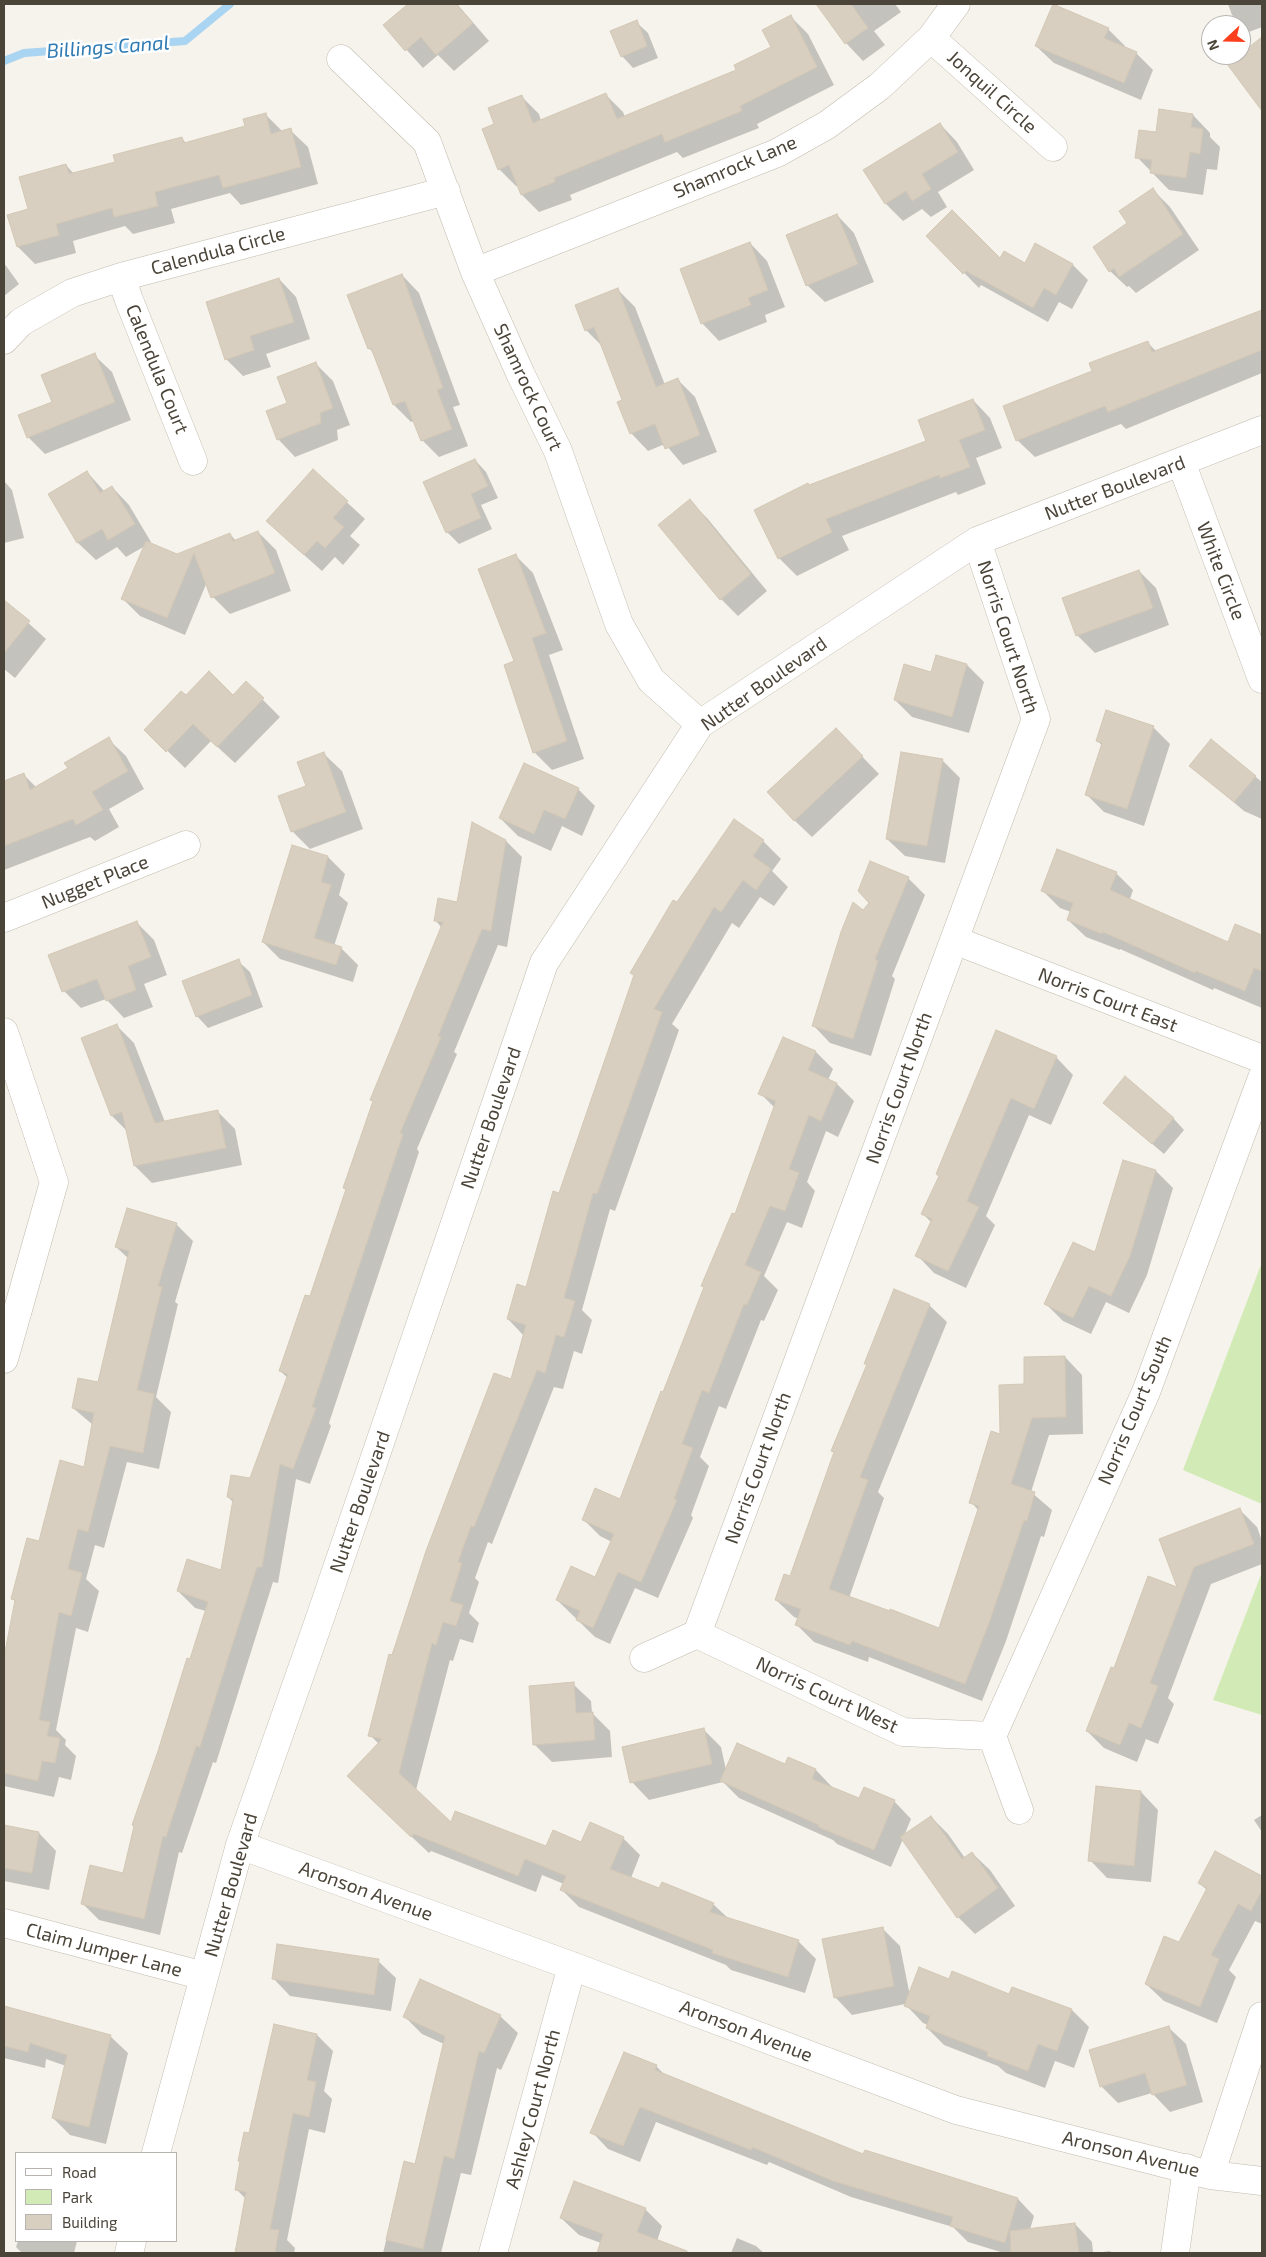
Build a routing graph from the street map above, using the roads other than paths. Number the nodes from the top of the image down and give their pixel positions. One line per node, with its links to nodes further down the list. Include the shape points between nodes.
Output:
1 (956, 4): 2 (street, Shamrock Lane)
2 (931, 38): 4 (street, Jonquil Circle); 6 (street, Shamrock Lane, via 880,86 827,125 777,153)
3 (341, 59): 5 (street, Shamrock Court, via 427,142)
4 (1053, 147)
5 (446, 191): 6 (street, Shamrock Court); 7 (street, Calendula Circle)
6 (475, 272): 14 (street, Shamrock Court, via 558,450 619,624 651,680)
7 (121, 277): 8 (street, Calendula Circle, via 72,293 21,322); 10 (street, Calendula Court)
8 (4, 340)
9 (1262, 430): 11 (street, Nutter Boulevard)
10 (193, 461)
11 (1181, 462): 12 (street, Nutter Boulevard); 13 (street, White Circle)
12 (977, 540): 14 (street, Nutter Boulevard); 17 (street, Norris Court North, via 1036,719)
13 (1262, 679)
14 (700, 724): 26 (street, Nutter Boulevard, via 544,963)
15 (186, 845): 16 (street, Nugget Place)
16 (4, 918)
17 (954, 940): 19 (street, Norris Court East); 22 (street, Norris Court North)
18 (4, 1032): 21 (street, via 54,1182)
19 (1262, 1059)
20 (1262, 1078): 24 (street, Norris Court South, via 1146,1392)
21 (4, 1359)
22 (697, 1634): 23 (street); 24 (street, Norris Court West, via 903,1732)
23 (644, 1658)
24 (992, 1736): 25 (street)
25 (1019, 1810)
26 (240, 1845): 28 (street, Aronson Avenue); 29 (street, Nutter Boulevard)
27 (4, 1923): 29 (street, Claim Jumper Lane)
28 (572, 1966): 32 (street, Aronson Avenue, via 956,2110); 34 (street, Ashley Court North)
29 (204, 1976): 31 (street, Nutter Boulevard)
30 (1262, 2016): 32 (street)
31 (156, 2152)
32 (1198, 2171): 33 (street, Aronson Avenue); 35 (street)
33 (1262, 2181)
34 (493, 2253)
35 (1175, 2253)

